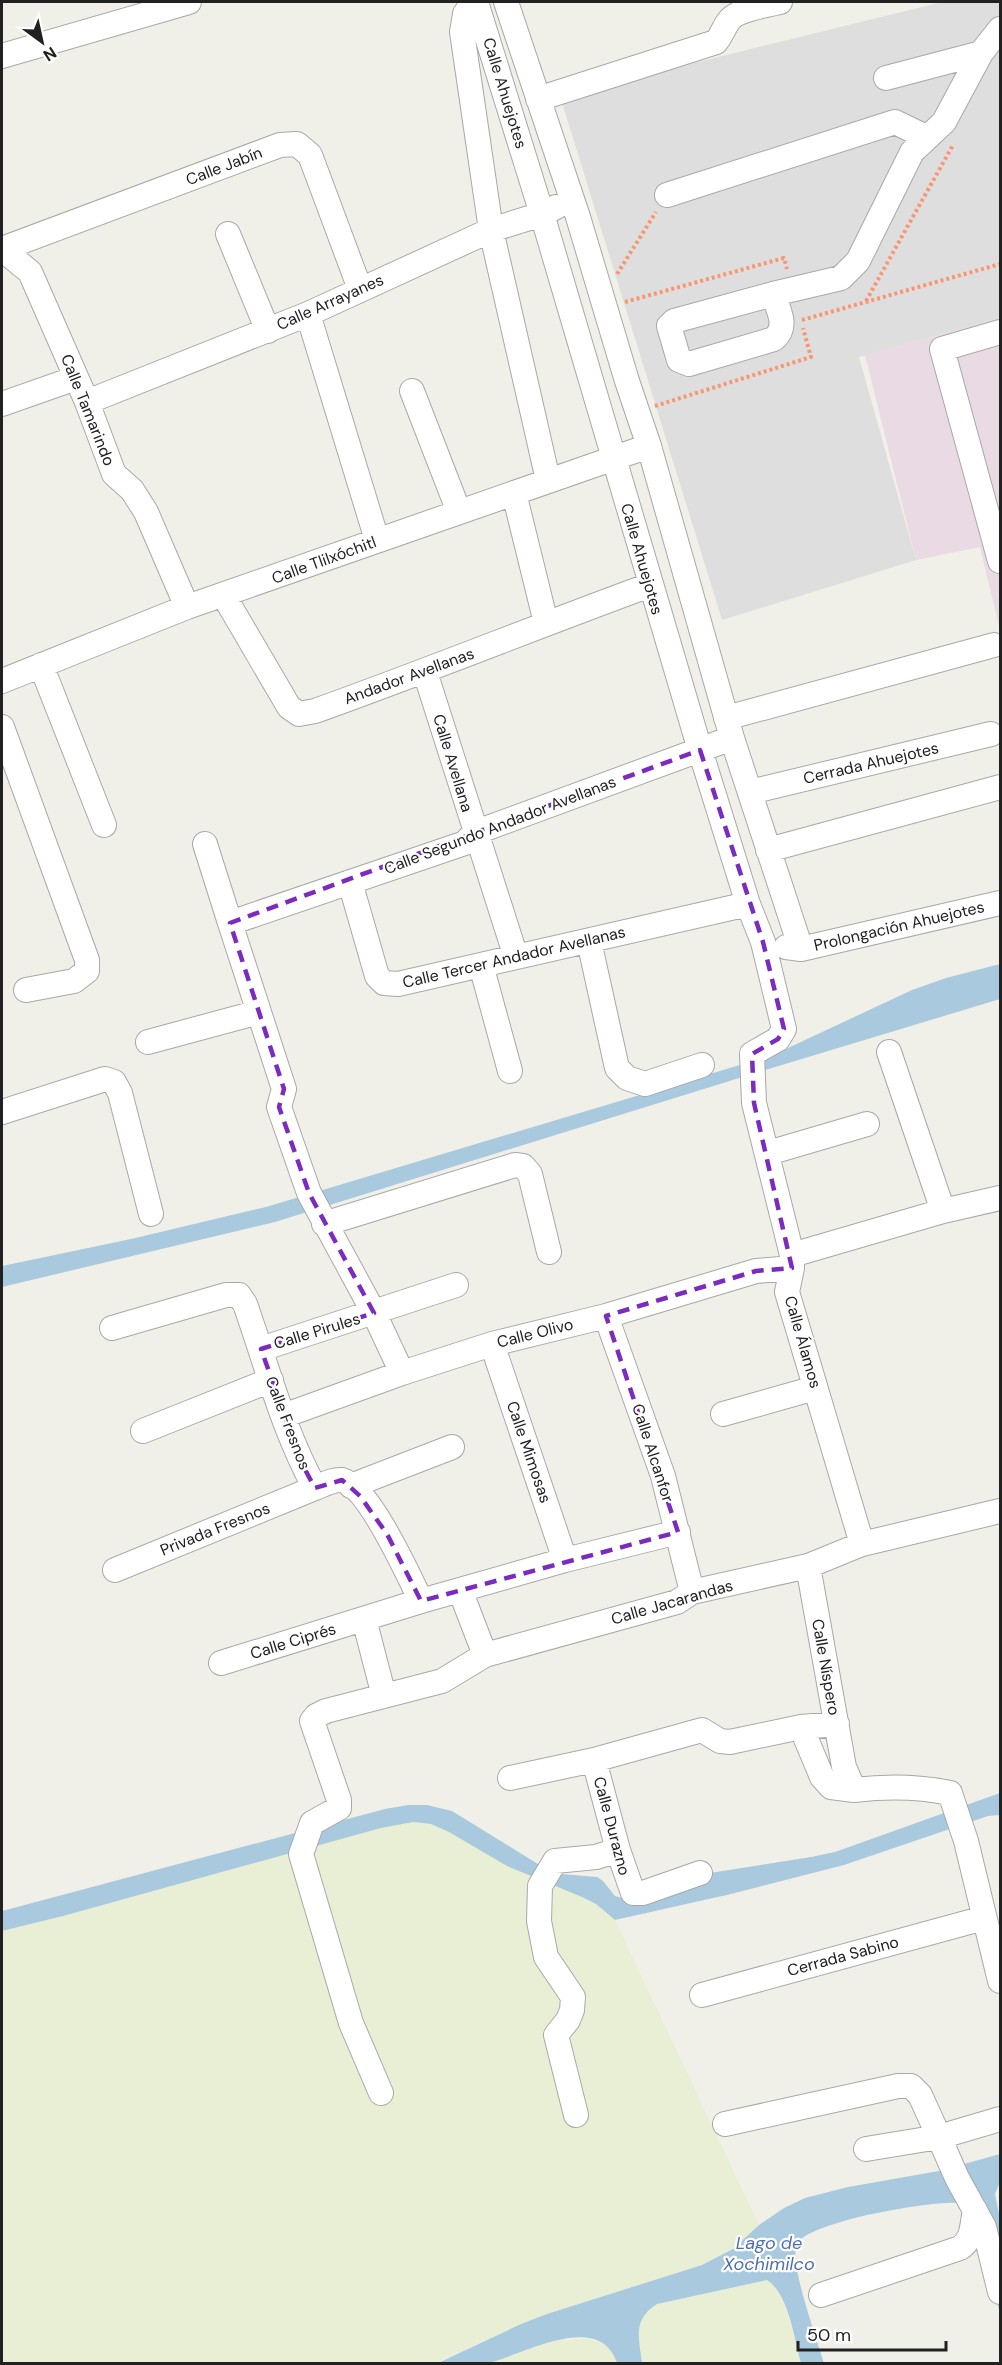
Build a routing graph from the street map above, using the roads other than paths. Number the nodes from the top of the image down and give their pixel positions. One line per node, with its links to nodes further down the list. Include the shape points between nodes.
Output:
1 (189, 2): 7 (street)
2 (475, 2): 13 (street, Calle Ahuejotes); 14 (street, via 465,14 462,32)
3 (506, 2): 9 (street, Calle Ahuejotes)
4 (780, 2): 9 (street, via 734,15 716,42)
5 (1000, 29): 6 (street)
6 (981, 53): 8 (street); 10 (street, via 944,122)
7 (2, 56)
8 (886, 78)
9 (538, 99): 12 (street, Calle Ahuejotes)
10 (926, 137): 11 (street, via 895,122); 18 (street, via 912,152 858,261 841,278)
11 (667, 195)
12 (572, 199): 13 (street, Calle Arrayanes); 26 (street, Calle Ahuejotes)
13 (542, 214): 14 (street, Calle Arrayanes); 27 (street, Calle Ahuejotes)
14 (491, 230): 17 (street, Calle Arrayanes); 28 (street)
15 (228, 234): 20 (street)
16 (6, 256): 17 (street, Calle Jabín, via 280,145 297,144 310,155); 22 (street, Calle Tamarindo, via 30,272)
17 (360, 289): 19 (street, Calle Arrayanes)
18 (773, 294)
19 (308, 314): 20 (street, Calle Arrayanes); 31 (street)
20 (268, 331): 24 (street, Calle Arrayanes)
21 (1000, 332): 32 (street, via 942,349)
22 (76, 378): 24 (street, Calle Tamarindo); 25 (street)
23 (412, 391): 30 (street)
24 (87, 402): 35 (street, Calle Tamarindo, via 114,474 132,490 146,512)
25 (2, 404)
26 (649, 446): 27 (street, Calle Tlilxóchitl); 42 (street, Calle Ahuejotes)
27 (613, 458): 28 (street, Calle Tlilxóchitl); 33 (street, Calle Ahuejotes)
28 (548, 480): 29 (street, Calle Tlilxóchitl)
29 (514, 493): 30 (street, Calle Tlilxóchitl); 36 (street)
30 (459, 512): 31 (street, Calle Tlilxóchitl)
31 (377, 540): 34 (street, Calle Tlilxóchitl)
32 (1000, 561)
33 (650, 585): 36 (street, Andador Avellanas); 44 (street, Calle Ahuejotes)
34 (224, 596): 35 (street, Calle Tlilxóchitl); 39 (street, Andador Avellanas, via 289,707 299,714)
35 (187, 607): 38 (street, Calle Tlilxóchitl)
36 (546, 623): 39 (street, Andador Avellanas)
37 (994, 645): 42 (street, Calle Segundo Andador Avellanas)
38 (41, 665): 40 (street, Calle Tlilxóchitl); 47 (street)
39 (425, 672): 48 (street, Calle Avellana)
40 (2, 681)
41 (2, 727): 60 (street, via 87,960 87,971 74,981)
42 (729, 728): 44 (street, Calle Segundo Andador Avellanas); 46 (street, Calle Ahuejotes)
43 (991, 734): 46 (street, Cerrada Ahuejotes)
44 (700, 750): 48 (street, Calle Segundo Andador Avellanas); 52 (street, Calle Ahuejotes)
45 (1000, 787): 50 (street)
46 (750, 792): 50 (street, Calle Ahuejotes)
47 (104, 825)
48 (474, 833): 51 (street, Calle Segundo Andador Avellanas, via 465,843); 58 (street, Calle Avellana)
49 (205, 844): 54 (street)
50 (768, 850): 57 (street, Calle Ahuejotes)
51 (350, 882): 54 (street, Calle Segundo Andador Avellanas); 59 (street, Calle Tercer Andador Avellanas, via 377,976 384,983 398,984)
52 (748, 903): 55 (street, Calle Tercer Andador Avellanas); 56 (street, Calle Ahuejotes)
53 (1000, 903): 57 (street, Prolongación Ahuejotes)
54 (230, 923): 61 (street)
55 (589, 940): 58 (street, Calle Tercer Andador Avellanas); 64 (street, via 617,1068 627,1078 645,1084)
56 (763, 942): 57 (street, Prolongación Ahuejotes); 66 (street, Calle Ahuejotes, via 784,1029 778,1039 752,1054)
57 (801, 949)
58 (516, 957): 59 (street, Calle Tercer Andador Avellanas)
59 (481, 965): 65 (street)
60 (26, 990)
61 (259, 1012): 62 (street); 73 (street, via 284,1089 279,1107)
62 (147, 1042)
63 (889, 1052): 71 (street)
64 (702, 1065)
65 (510, 1071)
66 (754, 1103): 69 (street, Calle Álamos)
67 (2, 1112): 72 (street, via 105,1079 114,1082)
68 (867, 1124): 69 (street)
69 (768, 1153): 75 (street, Calle Álamos)
70 (1000, 1198): 71 (street, Calle Olivo)
71 (943, 1211): 75 (street, Calle Olivo)
72 (151, 1214)
73 (322, 1220): 74 (street, via 515,1165 530,1174); 77 (street)
74 (549, 1252)
75 (792, 1262): 78 (street, Calle Olivo); 84 (street, Calle Álamos, via 787,1292)
76 (456, 1286): 77 (street, Calle Pirules)
77 (374, 1313): 81 (street, Calle Pirules); 82 (street)
78 (606, 1316): 80 (street, Calle Olivo); 92 (street, Calle Alcanfor, via 663,1476)
79 (112, 1328): 81 (street, Calle Fresnos, via 226,1295 238,1295)
80 (492, 1344): 82 (street, Calle Olivo); 94 (street, Calle Mimosas)
81 (261, 1348): 83 (street, Calle Fresnos)
82 (402, 1373): 86 (street, Calle Olivo)
83 (271, 1380): 86 (street, Calle Fresnos); 87 (street)
84 (815, 1388): 85 (street); 93 (street, Calle Álamos)
85 (723, 1414)
86 (283, 1416): 90 (street, Calle Fresnos)
87 (143, 1431)
88 (452, 1448): 89 (street)
89 (351, 1486): 90 (street, Calle Fresnos, via 342,1480); 99 (street, via 382,1525)
90 (315, 1488): 96 (street, Privada Fresnos)
91 (1000, 1511): 93 (street, Calle Jacarandas)
92 (678, 1532): 94 (street); 98 (street, Calle Alcanfor)
93 (862, 1544): 95 (street, Calle Jacarandas)
94 (565, 1560): 97 (street)
95 (808, 1566): 98 (street, Calle Jacarandas); 104 (street, Calle Níspero)
96 (115, 1569)
97 (460, 1590): 99 (street, Calle Ciprés); 101 (street)
98 (692, 1592): 101 (street, Calle Jacarandas, via 676,1602)
99 (421, 1600): 100 (street, Calle Ciprés)
100 (364, 1619): 102 (street, Calle Ciprés); 103 (street)
101 (485, 1655): 103 (street, Calle Jacarandas, via 442,1681)
102 (221, 1663)
103 (384, 1696): 114 (street, via 326,1711 312,1721 339,1808 312,1823 301,1854 351,2023)
104 (837, 1724): 105 (street); 108 (street, Calle Níspero, via 844,1767)
105 (801, 1727): 106 (street, via 730,1742 720,1741 702,1730); 108 (street, via 822,1777 831,1787)
106 (594, 1760): 107 (street); 109 (street, Calle Durazno)
107 (510, 1778)
108 (854, 1790): 111 (street, via 925,1787 950,1793)
109 (618, 1850): 110 (street, Calle Durazno, via 633,1893); 115 (street, via 596,1857 555,1861 540,1886 539,1921 546,1957 573,1997 568,2020 556,2035)
110 (700, 1873)
111 (984, 1918): 112 (street); 113 (street, Cerrada Sabino)
112 (1000, 1981)
113 (702, 1995)
114 (381, 2093)
115 (576, 2115)
116 (1000, 2119): 118 (street)
117 (725, 2124): 118 (street, via 911,2086 920,2096)
118 (939, 2137): 119 (street); 120 (street)
119 (866, 2149)
120 (974, 2208): 121 (street, via 984,2227); 122 (street, via 970,2238 960,2248)
121 (1000, 2292)
122 (821, 2295)

